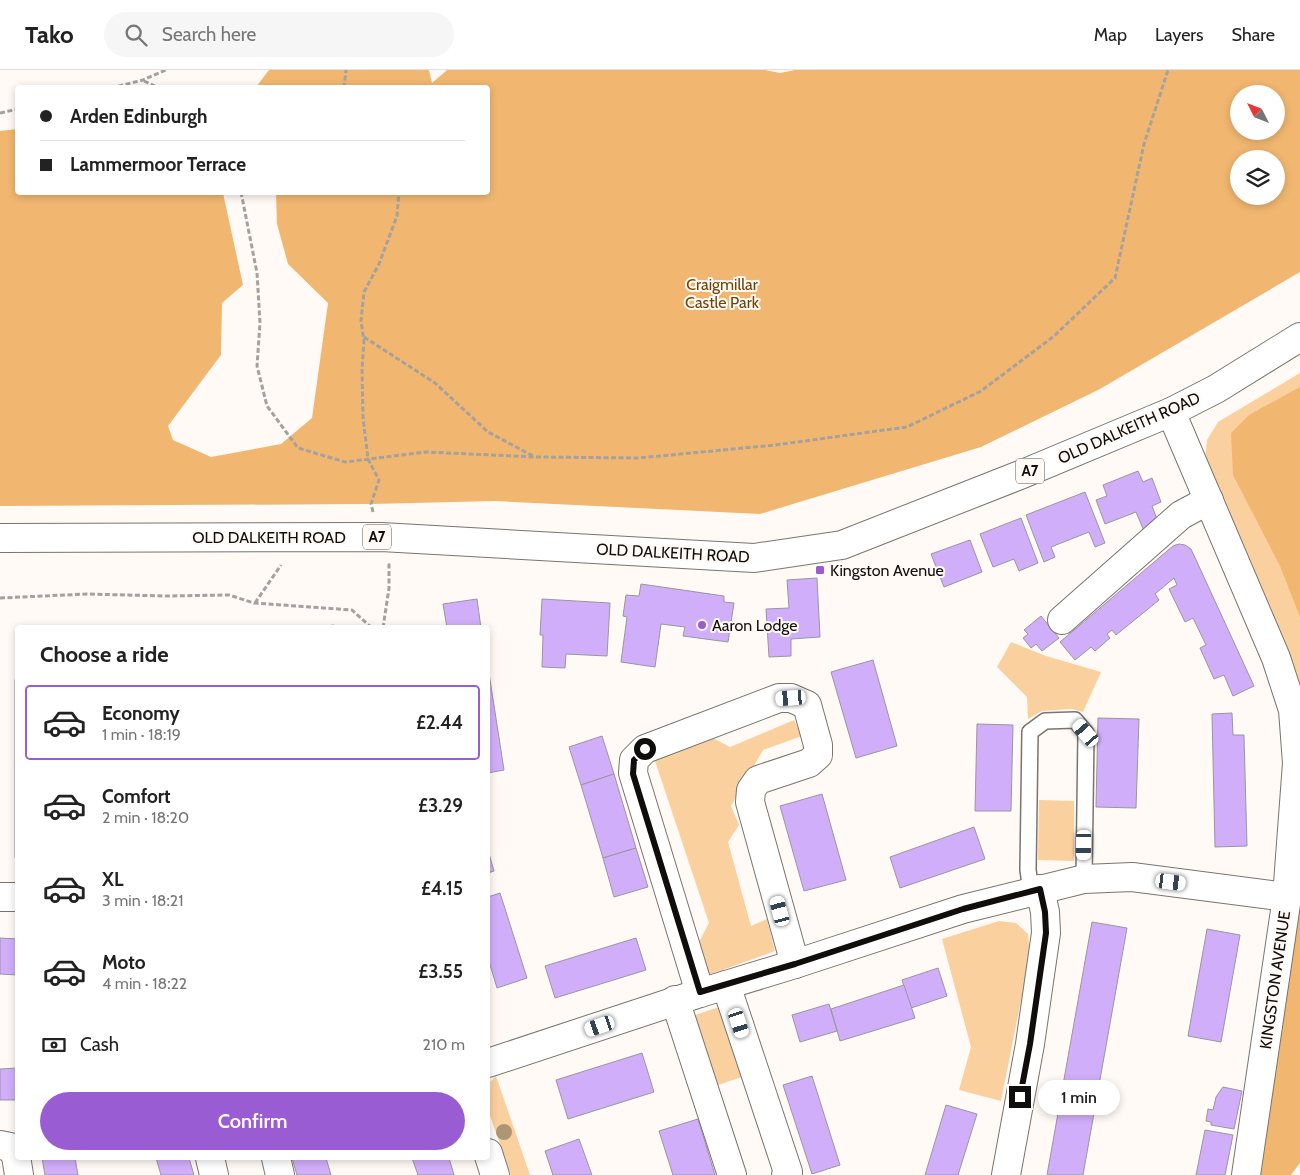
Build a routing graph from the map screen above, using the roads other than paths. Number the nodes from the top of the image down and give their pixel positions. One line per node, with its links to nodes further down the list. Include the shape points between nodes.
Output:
1 (1300, 337): 2 (street, OLD DALKEITH ROAD / A7, via 1216,389)
2 (1171, 412): 3 (street, KINGSTON AVENUE); 4 (street, OLD DALKEITH ROAD / A7, via 842,545 754,558 381,537)
3 (1209, 500): 5 (street, via 1181,515); 10 (street, KINGSTON AVENUE, via 1276,658 1293,710 1297,763)
4 (0, 538)
5 (1062, 620)
6 (1084, 879): 7 (street); 7 (lane, via 1086,733 1075,720 1045,721 1030,732 1028,870); 10 (street, via 1132,877)
7 (1036, 890): 11 (street, via 963,909); 27 (street, via 1045,912 1046,933)
8 (0, 896): 9 (street)
9 (15, 897)
10 (1287, 897): 28 (street, KINGSTON AVENUE)
11 (795, 964): 12 (street); 13 (street, via 750,802 751,790 758,780 809,763 818,755 818,745 807,705 791,698 779,698 645,749 634,760 633,774)
12 (726, 985): 13 (street); 26 (street, via 788,1172)
13 (687, 996): 14 (street); 25 (street)
14 (490, 1063)
15 (0, 1145): 16 (street, via 10,1147)
16 (15, 1154)
17 (490, 1159): 24 (street)
18 (17, 1160): 21 (street)
19 (210, 1160): 22 (street)
20 (276, 1160): 23 (street)
21 (19, 1175)
22 (214, 1175)
23 (280, 1175)
24 (495, 1175)
25 (732, 1175)
26 (786, 1175)
27 (1006, 1175)
28 (1246, 1175)

